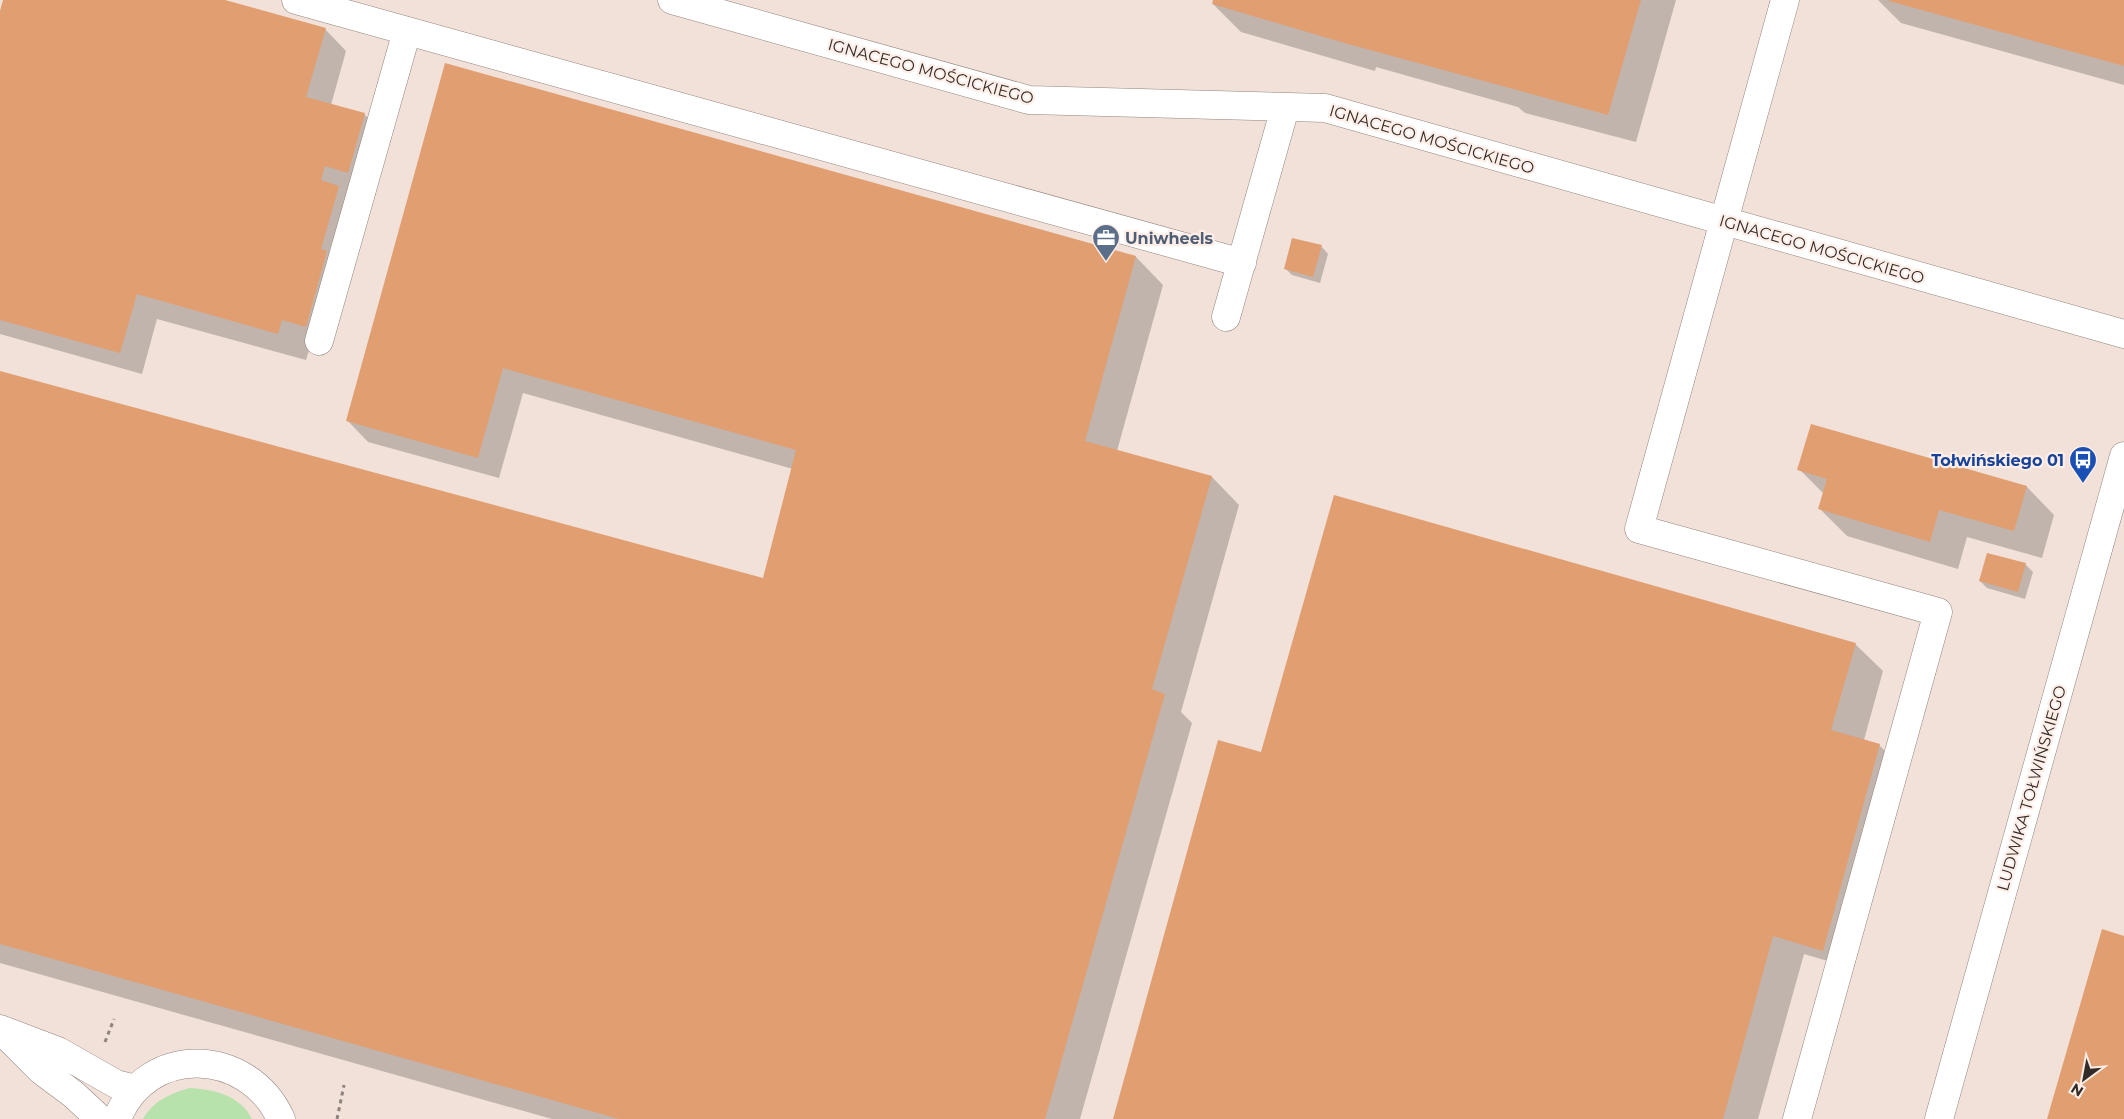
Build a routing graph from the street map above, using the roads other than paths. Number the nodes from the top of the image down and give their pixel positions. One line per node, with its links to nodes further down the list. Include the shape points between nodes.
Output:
1 (296, 0): 4 (street)
2 (672, 0): 5 (street, IGNACEGO MOŚCICKIEGO, via 1030,100)
3 (1785, 0): 6 (street)
4 (406, 31): 7 (street); 10 (street)
5 (1285, 108): 6 (street, IGNACEGO MOŚCICKIEGO, via 1325,108); 7 (street)
6 (1724, 221): 9 (street, IGNACEGO MOŚCICKIEGO); 17 (street, via 1639,529 1938,612)
7 (1242, 263): 8 (street)
8 (1226, 317)
9 (2124, 334)
10 (319, 341)
11 (2124, 456): 18 (street, LUDWIKA TOŁWIŃSKIEGO)
12 (1, 1030): 13 (street, via 58,1051 116,1084); 14 (street, via 42,1072)
13 (136, 1089): 15 (street, via 121,1108); 16 (street, via 157,1073 182,1064 208,1063 234,1070 256,1084 274,1103)
14 (100, 1119)
15 (117, 1119)
16 (281, 1119)
17 (1797, 1119)
18 (1939, 1119)

